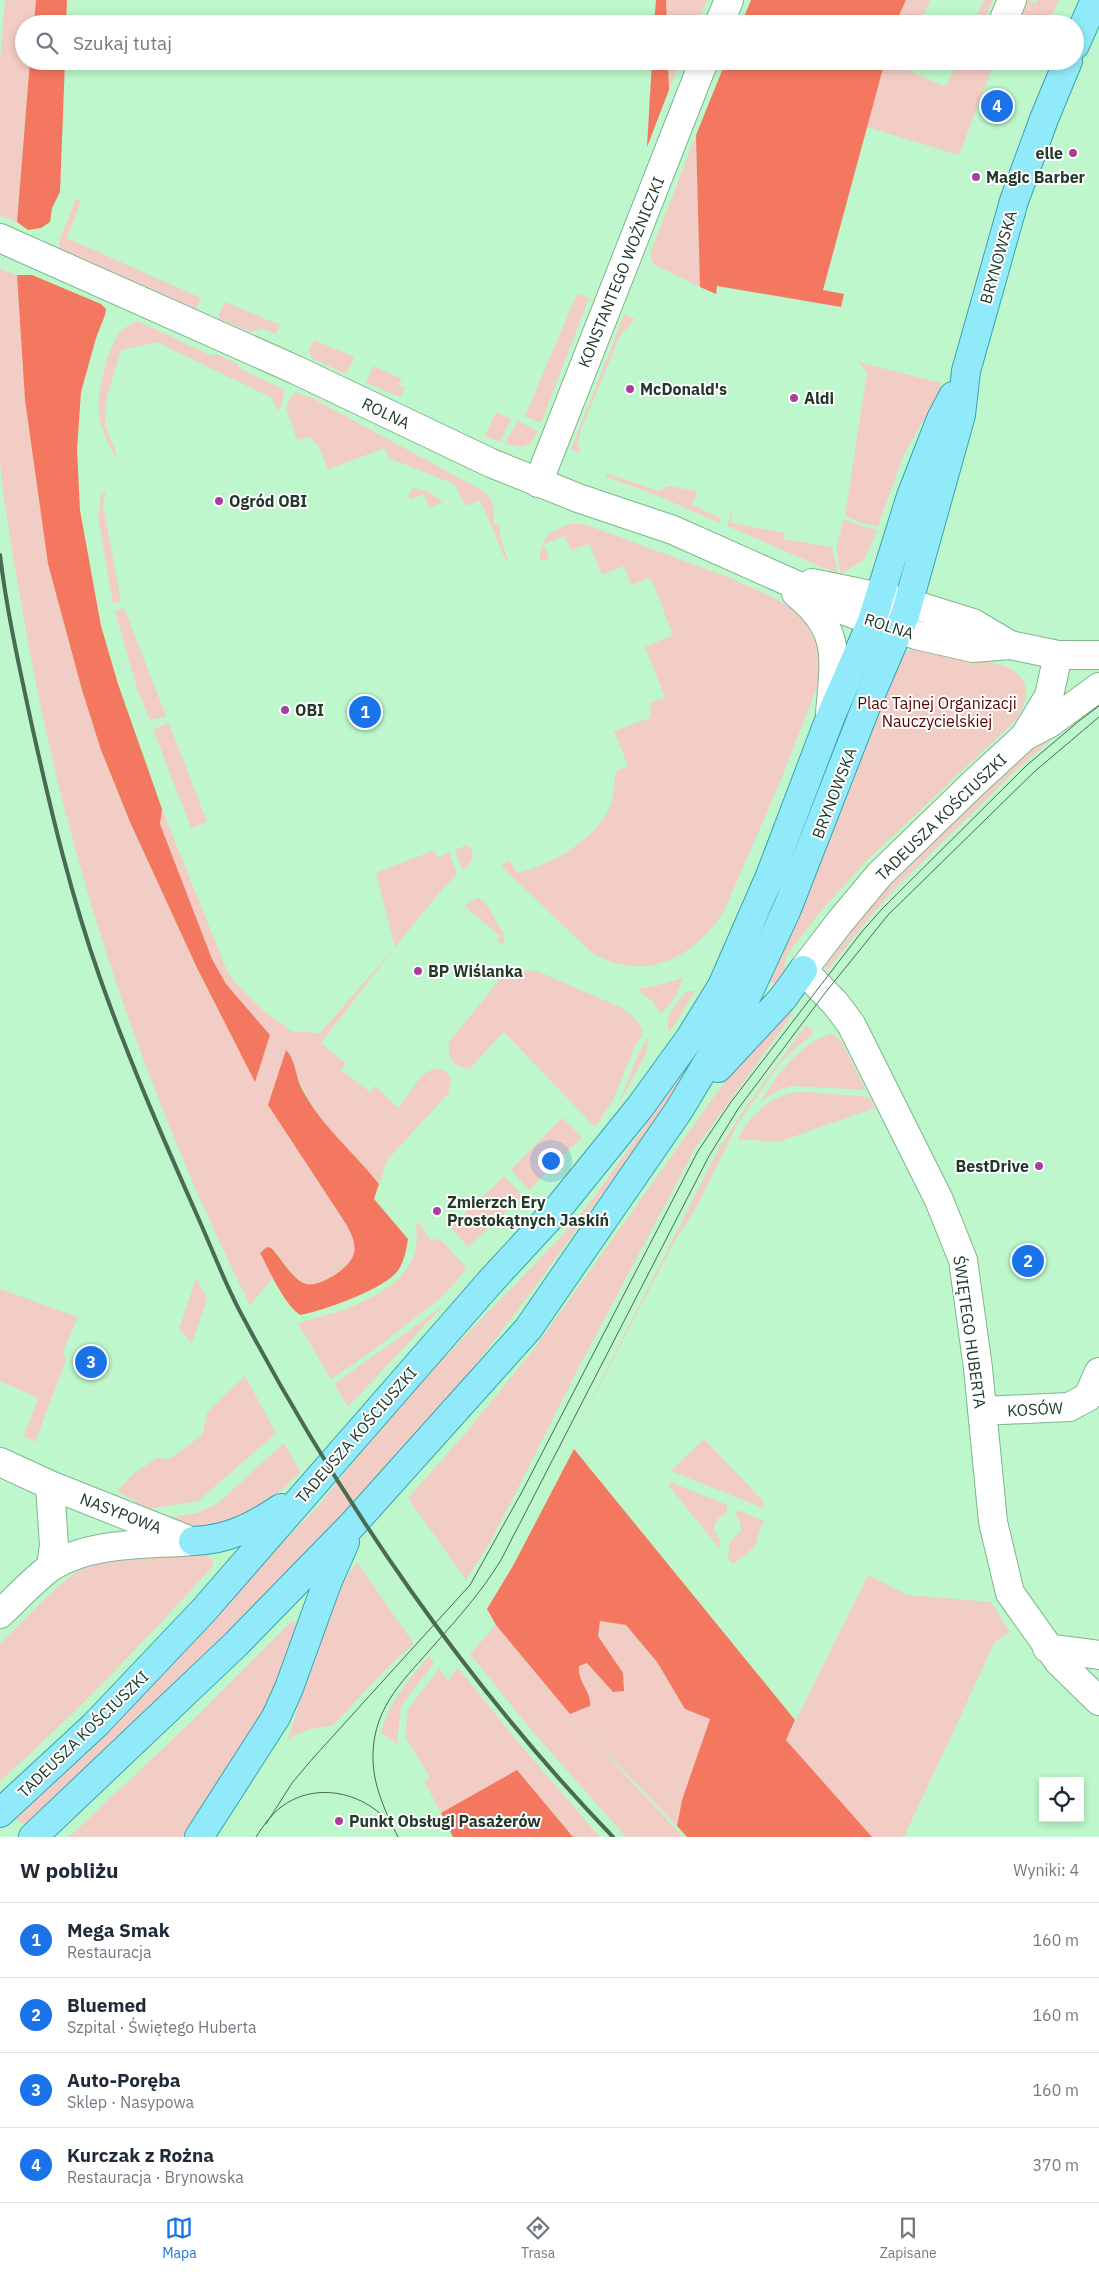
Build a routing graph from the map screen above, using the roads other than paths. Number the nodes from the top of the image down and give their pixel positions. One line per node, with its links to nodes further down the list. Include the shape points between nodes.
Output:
1 (729, 0): 4 (street)
2 (1012, 0): 5 (street)
3 (1095, 0): 6 (main road)
4 (723, 15)
5 (1006, 15)
6 (1084, 25)
7 (700, 70): 11 (street, KONSTANTEGO WOŹNICZKI)
8 (1064, 70): 10 (main road, BRYNOWSKA, via 1014,201)
9 (0, 238): 11 (street, ROLNA, via 296,370)
10 (966, 371): 13 (main road, BRYNOWSKA, via 961,415); 14 (main road, BRYNOWSKA, via 941,419 911,496)
11 (538, 483): 12 (street, ROLNA, via 673,530)
12 (776, 576): 14 (street, ROLNA); 20 (street, via 821,617 830,634 834,660)
13 (909, 603): 14 (street, ROLNA); 15 (main road, BRYNOWSKA); 16 (street, ROLNA, via 973,623)
14 (876, 610): 15 (street, ROLNA); 20 (main road, BRYNOWSKA)
15 (900, 630): 16 (street, ROLNA, via 973,648); 24 (main road, BRYNOWSKA, via 871,694 814,845 752,988)
16 (1010, 645): 17 (street, ROLNA)
17 (1058, 655): 18 (street, ROLNA); 21 (street, via 1049,696)
18 (1099, 655)
19 (1099, 688): 21 (street, TADEUSZA KOŚCIUSZKI, via 1050,723)
20 (830, 718): 23 (main road, BRYNOWSKA, via 744,938 722,986)
21 (1025, 736): 22 (street, TADEUSZA KOŚCIUSZKI, via 880,874)
22 (803, 970): 24 (main road, via 782,998); 26 (street, ŚWIĘTEGO HUBERTA, via 851,1024 939,1200 963,1260)
23 (690, 1038): 29 (main road, TADEUSZA KOŚCIUSZKI, via 640,1107 560,1206)
24 (679, 1110): 30 (main road, via 528,1329)
25 (1099, 1372): 26 (street, KOSÓW, via 1088,1397 1069,1407)
26 (982, 1411): 34 (street, ŚWIĘTEGO HUBERTA, via 993,1522 1010,1593)
27 (0, 1462): 28 (street, NASYPOWA)
28 (50, 1485): 31 (street, NASYPOWA); 32 (street, via 54,1545)
29 (309, 1489): 31 (main road, via 254,1526 224,1538); 37 (main road, TADEUSZA KOŚCIUSZKI, via 146,1673)
30 (353, 1524): 38 (main road, via 236,1644); 39 (main road, via 276,1717)
31 (193, 1541): 32 (street, via 81,1553)
32 (51, 1567): 33 (street)
33 (0, 1614)
34 (1047, 1648): 35 (street); 36 (street, ŚWIĘTEGO HUBERTA, via 1066,1671)
35 (1099, 1655)
36 (1099, 1701)
37 (7, 1807)
38 (42, 1829)
39 (199, 1837)

